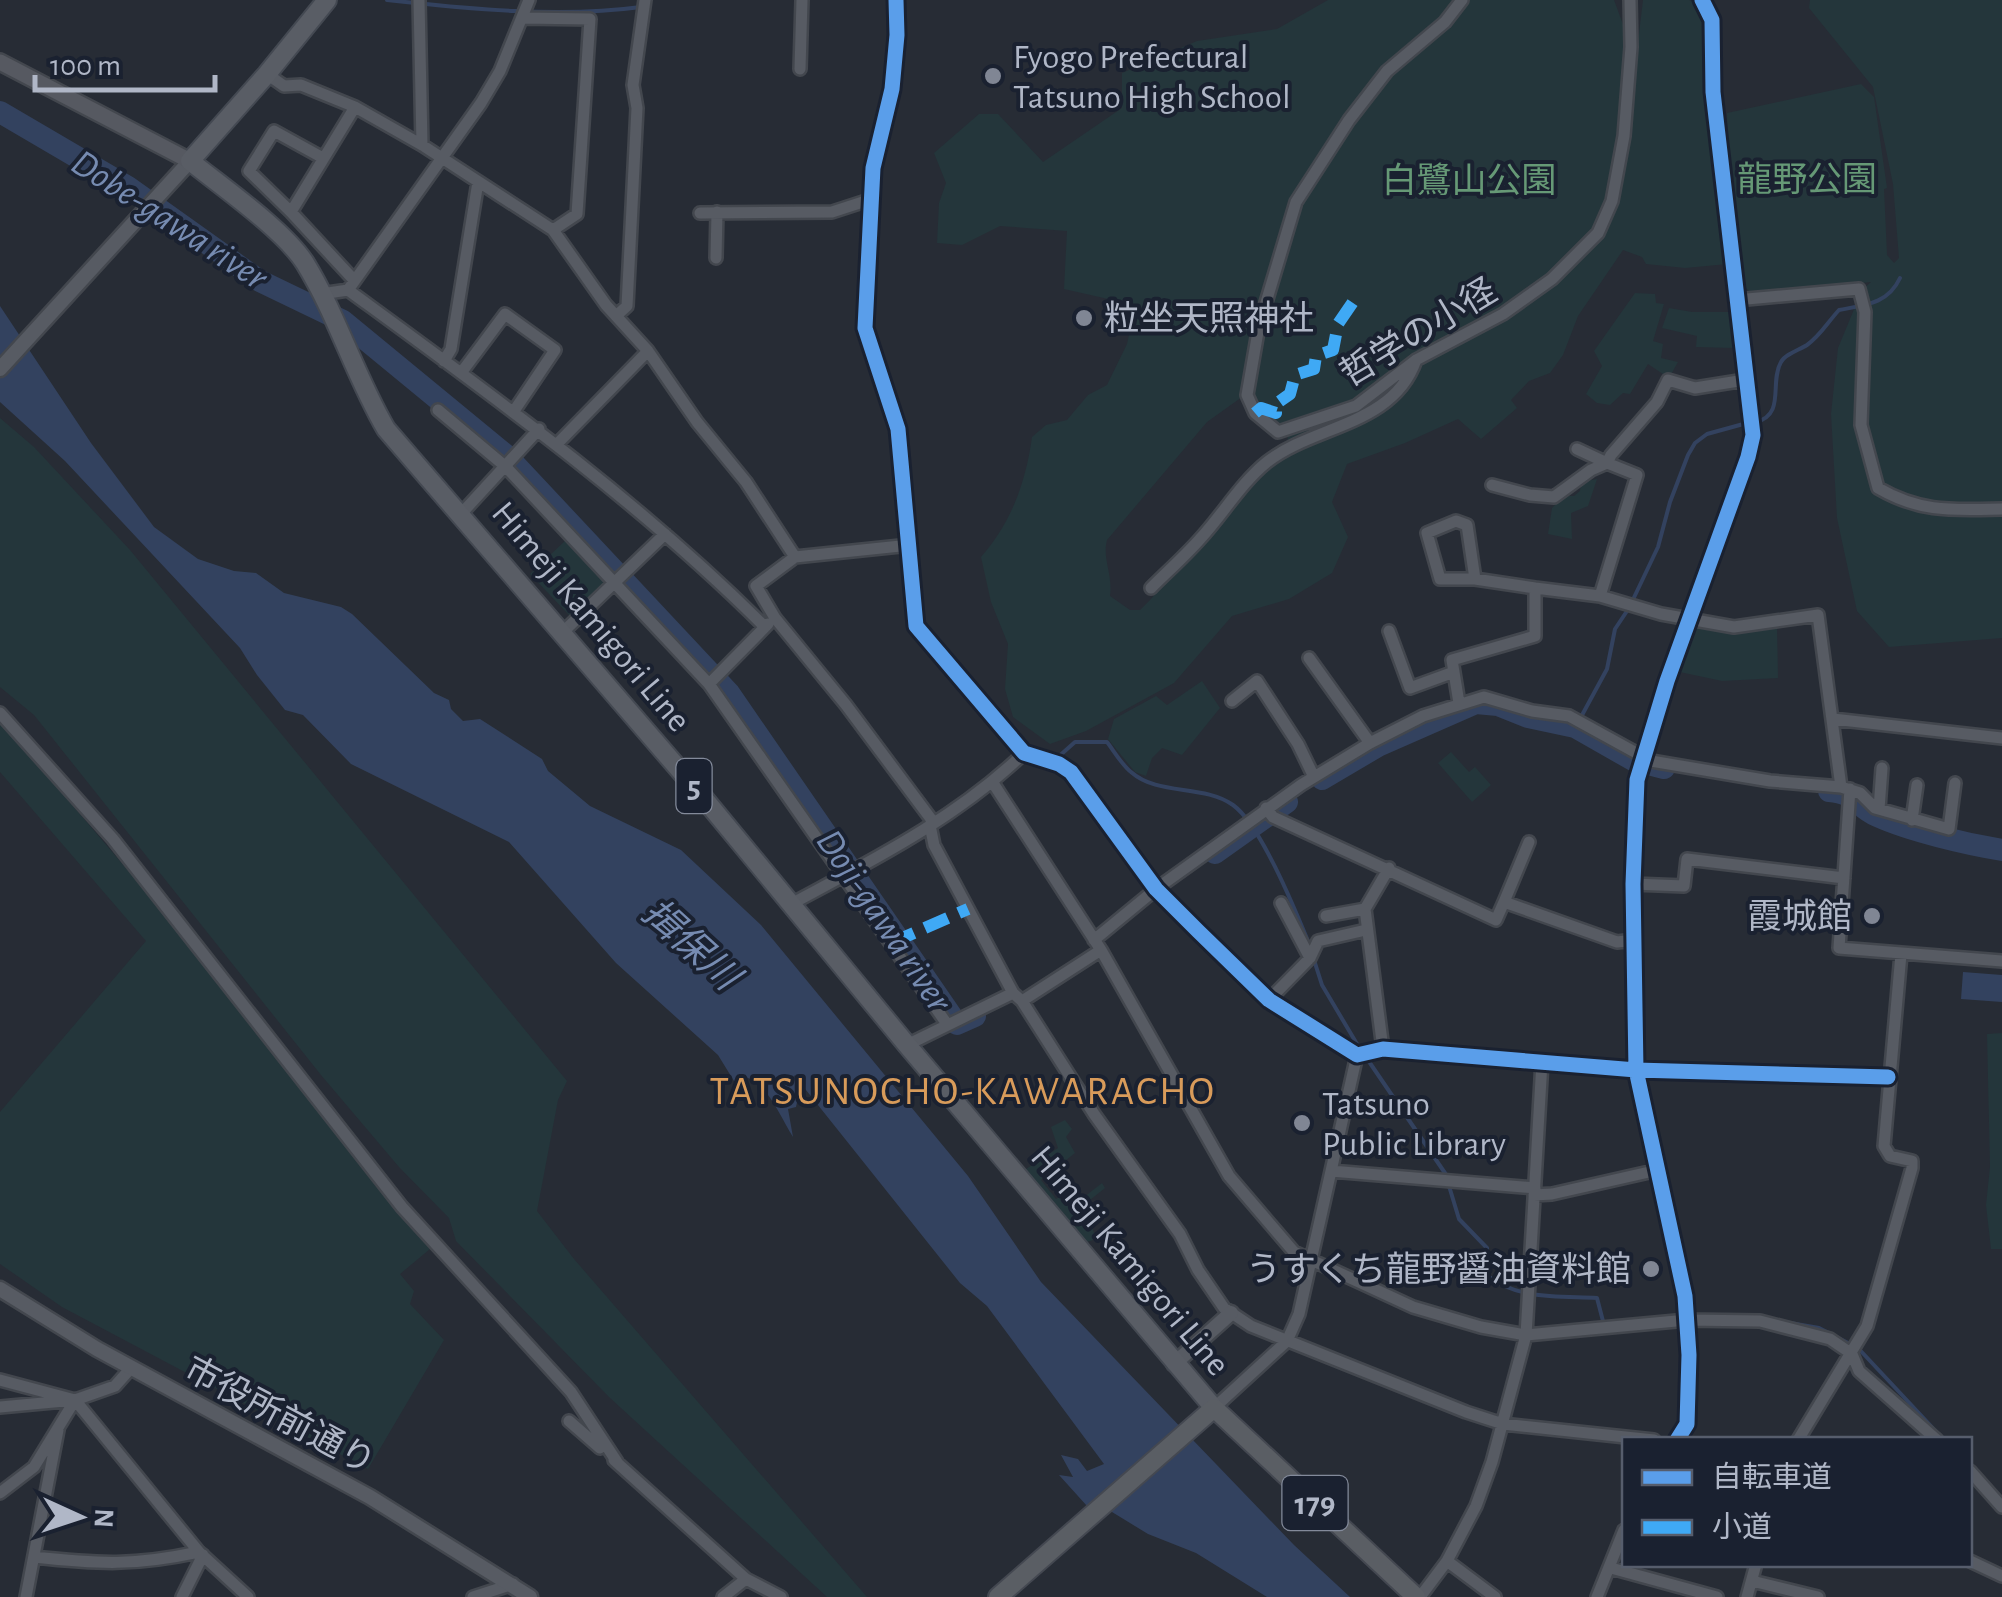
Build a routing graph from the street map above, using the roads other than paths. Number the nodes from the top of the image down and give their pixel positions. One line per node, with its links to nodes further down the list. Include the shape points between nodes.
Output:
1 (327, 0): 13 (main road)
2 (528, 0): 10 (street)
3 (645, 0): 29 (street, via 633,85 627,306)
4 (802, 0): 12 (street)
5 (896, 0): 20 (street, via 892,88)
6 (1462, 0): 31 (street, 哲学の小径, via 1387,72 1296,202 1259,326 1247,395 1255,413 1278,432 1356,406)
7 (1630, 0): 31 (street, 哲学の小径, via 1624,136 1612,201 1598,233 1552,280)
8 (1702, 0): 28 (street, via 1712,20 1713,92)
9 (419, 4): 15 (street)
10 (523, 18): 17 (street, via 500,71); 24 (street, via 590,19 577,214)
11 (0, 62): 18 (main road)
12 (800, 70)
13 (267, 74): 14 (street, via 284,86 301,85); 18 (main road)
14 (355, 108): 15 (street); 16 (street)
15 (422, 145): 17 (street)
16 (323, 158): 21 (street); 21 (street, via 274,131 260,152 249,171)
17 (443, 159): 19 (street); 26 (street)
18 (190, 161): 27 (main road, Himeji Kamigori Line / 5, via 303,260); 33 (street)
19 (478, 182): 24 (street); 32 (street)
20 (872, 198): 22 (street, via 832,212); 47 (street, via 865,328 898,429)
21 (290, 212): 26 (street)
22 (717, 212): 23 (street); 25 (street)
23 (700, 213)
24 (553, 230): 29 (street)
25 (716, 258)
26 (351, 285): 27 (street); 32 (street)
27 (321, 294): 45 (main road, Himeji Kamigori Line / 5, via 386,429)
28 (1736, 300): 35 (street); 44 (street, via 1859,289 1865,312 1861,425 1878,488 1935,510)
29 (616, 316): 30 (street)
30 (648, 351): 39 (street); 48 (street)
31 (1416, 360): 51 (street, via 1394,393 1362,418 1264,464)
32 (444, 361): 34 (street)
33 (0, 369)
34 (461, 373): 37 (street); 37 (street, via 505,314 556,350)
35 (1745, 380): 42 (street, via 1695,388 1668,380); 54 (street, via 1753,435 1748,457)
36 (438, 410): 41 (street)
37 (514, 411): 38 (street)
38 (539, 429): 39 (street); 41 (street)
39 (558, 443): 46 (street)
40 (1577, 449): 42 (street)
41 (511, 462): 45 (street); 50 (street)
42 (1606, 463): 43 (street, via 1554,497); 53 (street, via 1637,475)
43 (1492, 486)
44 (2002, 509)
45 (462, 514): 57 (main road, Himeji Kamigori Line / 5)
46 (665, 534): 50 (street); 55 (street)
47 (910, 544): 48 (street); 67 (street, via 916,626)
48 (795, 557): 55 (street, via 756,586)
49 (1475, 579): 49 (street, via 1440,579 1427,534 1456,520 1467,526); 52 (street)
50 (615, 582): 57 (street); 60 (street)
51 (1151, 588)
52 (1535, 588): 53 (street); 59 (street, via 1535,636 1452,660)
53 (1600, 596): 54 (street)
54 (1690, 620): 64 (street, via 1734,627 1818,615); 68 (street)
55 (770, 622): 60 (street); 78 (street, via 846,705)
56 (1389, 631): 59 (street, via 1410,688)
57 (563, 632): 86 (main road, Himeji Kamigori Line / 5)
58 (1308, 658): 66 (street)
59 (1454, 672): 62 (street)
60 (709, 684): 81 (street)
61 (1232, 701): 70 (street, via 1257,681)
62 (1459, 703): 66 (street); 68 (street, via 1484,697 1569,716)
63 (0, 713): 128 (street, via 123,852 402,1207 571,1392)
64 (1833, 719): 65 (street); 74 (street)
65 (2002, 738)
66 (1370, 743): 70 (street)
67 (1024, 753): 71 (street); 84 (street, via 1071,772)
68 (1641, 762): 74 (street); 83 (street)
69 (1882, 768): 76 (street)
70 (1314, 778): 75 (street)
71 (993, 783): 78 (street); 92 (street)
72 (1955, 784): 77 (street, via 1949,830)
73 (1917, 786): 77 (street)
74 (1845, 788): 76 (street); 82 (street)
75 (1266, 808): 80 (street); 84 (street)
76 (1879, 809): 77 (street)
77 (1912, 820)
78 (932, 824): 81 (street); 96 (street, via 934,845)
79 (1529, 842): 85 (street)
80 (1389, 868): 85 (street, via 1496,920); 88 (street)
81 (850, 872): 86 (street); 98 (street)
82 (1844, 878): 83 (street, via 1687,859 1684,886); 93 (street, via 1838,948)
83 (1633, 884): 91 (street)
84 (1156, 889): 92 (street); 97 (street)
85 (1504, 902): 91 (street, via 1617,942)
86 (793, 903): 99 (main road, Himeji Kamigori Line / 5)
87 (1281, 903): 94 (street)
88 (1365, 908): 89 (street); 90 (street)
89 (1326, 916)
90 (1366, 930): 94 (street, via 1318,941); 100 (street)
91 (1634, 940): 103 (street)
92 (1097, 945): 96 (street); 108 (street, via 1229,1176 1294,1252)
93 (1900, 954): 95 (street); 104 (street)
94 (1310, 958): 97 (street)
95 (2002, 961)
96 (1018, 997): 98 (street); 110 (street)
97 (1269, 1000): 101 (street)
98 (952, 1021): 99 (street)
99 (906, 1046): 115 (main road, Himeji Kamigori Line / 5)
100 (1383, 1048): 101 (street); 102 (street)
101 (1357, 1054): 106 (street)
102 (1542, 1062): 103 (street); 107 (street)
103 (1636, 1070): 104 (street); 105 (street)
104 (1888, 1077): 114 (street, via 1884,1146 1890,1156 1912,1161 1912,1168 1867,1326)
105 (1658, 1170): 107 (street, via 1566,1191); 111 (street)
106 (1331, 1171): 107 (street); 108 (street)
107 (1534, 1191): 112 (street)
108 (1311, 1262): 112 (street, via 1413,1307); 113 (street)
109 (0, 1289): 116 (street, 市役所前通り)
110 (1231, 1313): 113 (street); 115 (street)
111 (1687, 1317): 112 (street); 114 (street, via 1760,1321 1830,1338); 125 (street)
112 (1526, 1336): 122 (street)
113 (1288, 1341): 120 (street); 122 (street)
114 (1852, 1354): 126 (street); 127 (street, via 1859,1371)
115 (1174, 1364): 120 (main road, Himeji Kamigori Line / 5)
116 (131, 1368): 118 (street, via 116,1386); 142 (street, 市役所前通り)
117 (0, 1380): 118 (street)
118 (75, 1400): 119 (street); 123 (street); 133 (street)
119 (0, 1407)
120 (1214, 1408): 151 (highway); 152 (highway, 179)
121 (569, 1421): 128 (street)
122 (1503, 1424): 124 (street); 135 (street, via 1476,1506)
123 (58, 1430): 130 (street, via 34,1467); 134 (street)
124 (1626, 1437)
125 (1684, 1437)
126 (1800, 1437)
127 (1934, 1437)
128 (617, 1462): 140 (street)
129 (1972, 1473): 131 (street)
130 (0, 1494)
131 (2002, 1507)
132 (1622, 1536): 138 (street)
133 (201, 1554): 134 (street, via 120,1565); 145 (street); 146 (street)
134 (34, 1557): 144 (street)
135 (1446, 1561): 152 (street); 153 (street)
136 (1972, 1562): 139 (street)
137 (1755, 1567): 141 (street)
138 (1611, 1568): 143 (street); 154 (street)
139 (2002, 1576)
140 (746, 1579): 149 (street); 150 (street)
141 (1752, 1581): 155 (street); 156 (street)
142 (513, 1584): 147 (street); 148 (street, 市役所前通り)
143 (1601, 1596)
144 (26, 1597)
145 (182, 1597)
146 (248, 1597)
147 (474, 1597)
148 (530, 1597)
149 (723, 1597)
150 (781, 1597)
151 (998, 1597)
152 (1418, 1597)
153 (1495, 1597)
154 (1716, 1597)
155 (1747, 1597)
156 (1818, 1597)

